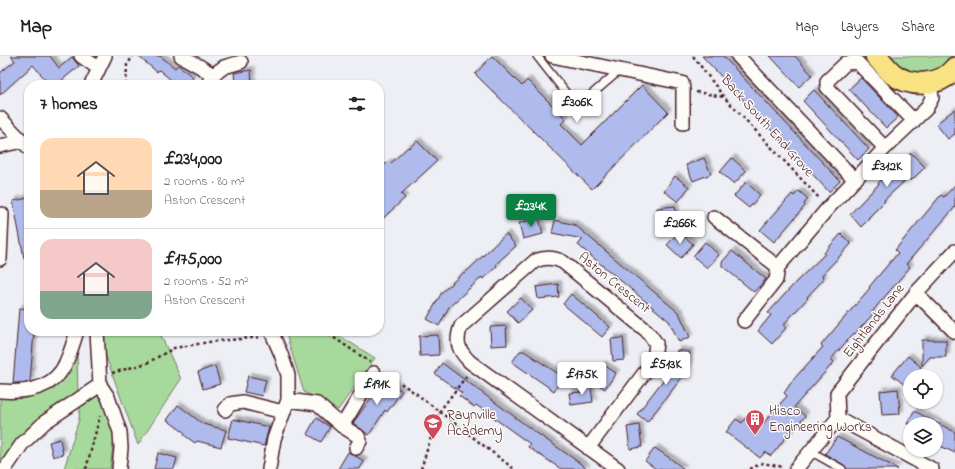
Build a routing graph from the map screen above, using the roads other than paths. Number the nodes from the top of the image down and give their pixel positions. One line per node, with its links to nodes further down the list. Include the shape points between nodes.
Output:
1 (81, 56): 10 (street)
2 (105, 56): 10 (street)
3 (181, 56): 14 (street, via 199,66)
4 (537, 56): 11 (lane, via 577,107)
5 (552, 56): 9 (street)
6 (738, 56): 23 (street)
7 (874, 59): 15 (main road, via 902,80 920,84); 17 (street); 22 (street, via 846,63 827,81 827,87)
8 (241, 62): 14 (street, via 224,67)
9 (607, 62): 11 (street)
10 (98, 68): 13 (street)
11 (620, 70): 18 (street, via 682,83)
12 (954, 71): 15 (main road)
13 (93, 80)
14 (210, 80)
15 (930, 83): 17 (street, via 930,103)
16 (0, 118): 19 (street)
17 (914, 121): 22 (street)
18 (684, 123)
19 (24, 144)
20 (24, 145): 21 (street)
21 (0, 146)
22 (885, 148): 23 (street)
23 (855, 180): 28 (street)
24 (2, 214): 27 (street)
25 (714, 217): 28 (street)
26 (955, 251): 29 (street, Eightlands Lane)
27 (0, 259)
28 (778, 267): 30 (street, via 776,280)
29 (916, 293): 31 (street); 41 (street, Eightlands Lane, via 837,393)
30 (744, 321)
31 (955, 332)
32 (75, 336): 37 (street, via 67,362 56,378 42,388 30,391)
33 (97, 336): 36 (street)
34 (273, 336): 38 (street, via 288,375)
35 (374, 372): 42 (street)
36 (100, 381): 47 (street, via 45,422 22,444); 48 (street, via 120,432)
37 (0, 391)
38 (288, 400): 40 (street); 42 (street, via 317,404)
39 (225, 410): 40 (street, via 230,404 243,402)
40 (283, 412): 49 (street, via 274,439)
41 (838, 418): 45 (street); 52 (street)
42 (342, 426): 43 (street, via 358,436 360,441)
43 (356, 448)
44 (588, 448): 44 (street, Aston Crescent, via 474,366 462,355 458,344 461,326 535,261 547,258 563,262 647,331 656,343 654,360); 50 (street)
45 (810, 451): 46 (street); 51 (lane)
46 (792, 468)
47 (5, 469)
48 (119, 469)
49 (269, 469)
50 (618, 469)
51 (842, 469)
52 (932, 469)

